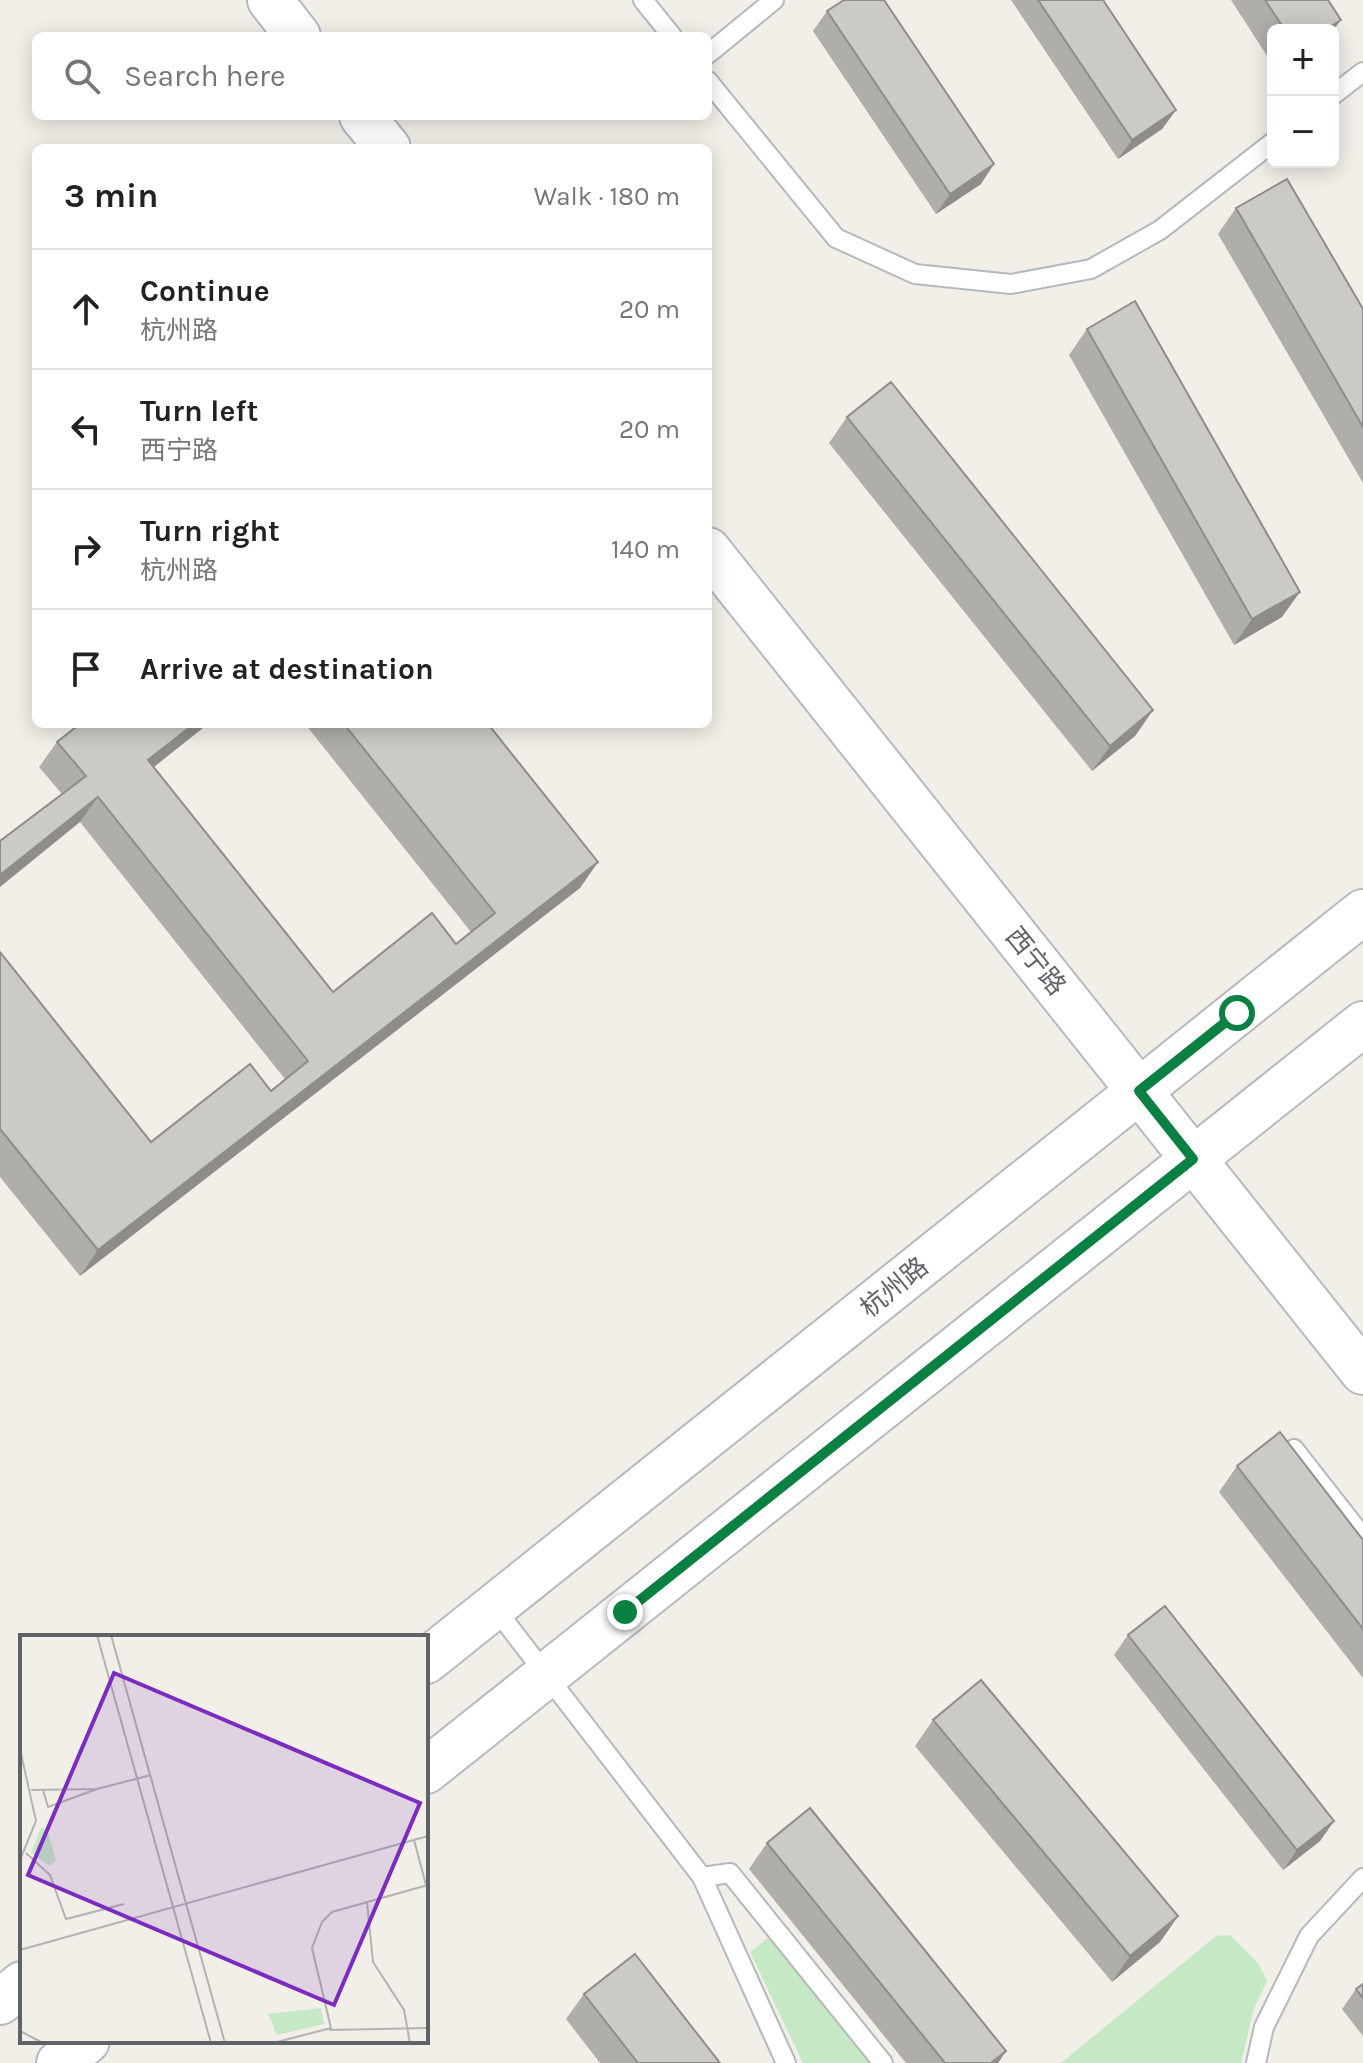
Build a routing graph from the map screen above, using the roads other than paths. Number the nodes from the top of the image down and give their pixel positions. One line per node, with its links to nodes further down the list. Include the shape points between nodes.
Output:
1 (270, 0): 4 (main road)
2 (643, 0): 5 (lane)
3 (774, 0): 6 (lane)
4 (295, 32)
5 (669, 32)
6 (712, 51)
7 (1363, 72): 9 (lane)
8 (712, 86): 12 (lane, via 836,238 915,274 942,277 1011,284 1091,269 1160,230)
9 (1339, 90)
10 (365, 120): 11 (main road)
11 (385, 144)
12 (1267, 147)
13 (712, 555): 16 (main road, 西宁路)
14 (1363, 912): 16 (main road, 杭州路)
15 (1363, 1024): 17 (main road)
16 (1139, 1091): 17 (main road, 西宁路); 21 (main road, 杭州路)
17 (1193, 1159): 18 (main road, 西宁路); 23 (main road)
18 (1363, 1372)
19 (1294, 1449): 20 (lane)
20 (1363, 1537)
21 (494, 1607): 22 (main road, 杭州路); 23 (lane)
22 (428, 1659)
23 (546, 1675): 24 (main road); 25 (lane)
24 (428, 1769)
25 (702, 1877): 31 (lane); 32 (lane, via 730,1873)
26 (1363, 1878): 33 (lane, via 1309,1936 1264,2027)
27 (20, 1986): 28 (main road)
28 (0, 2002)
29 (84, 2043): 30 (main road)
30 (59, 2063)
31 (786, 2063)
32 (883, 2063)
33 (1256, 2063)

